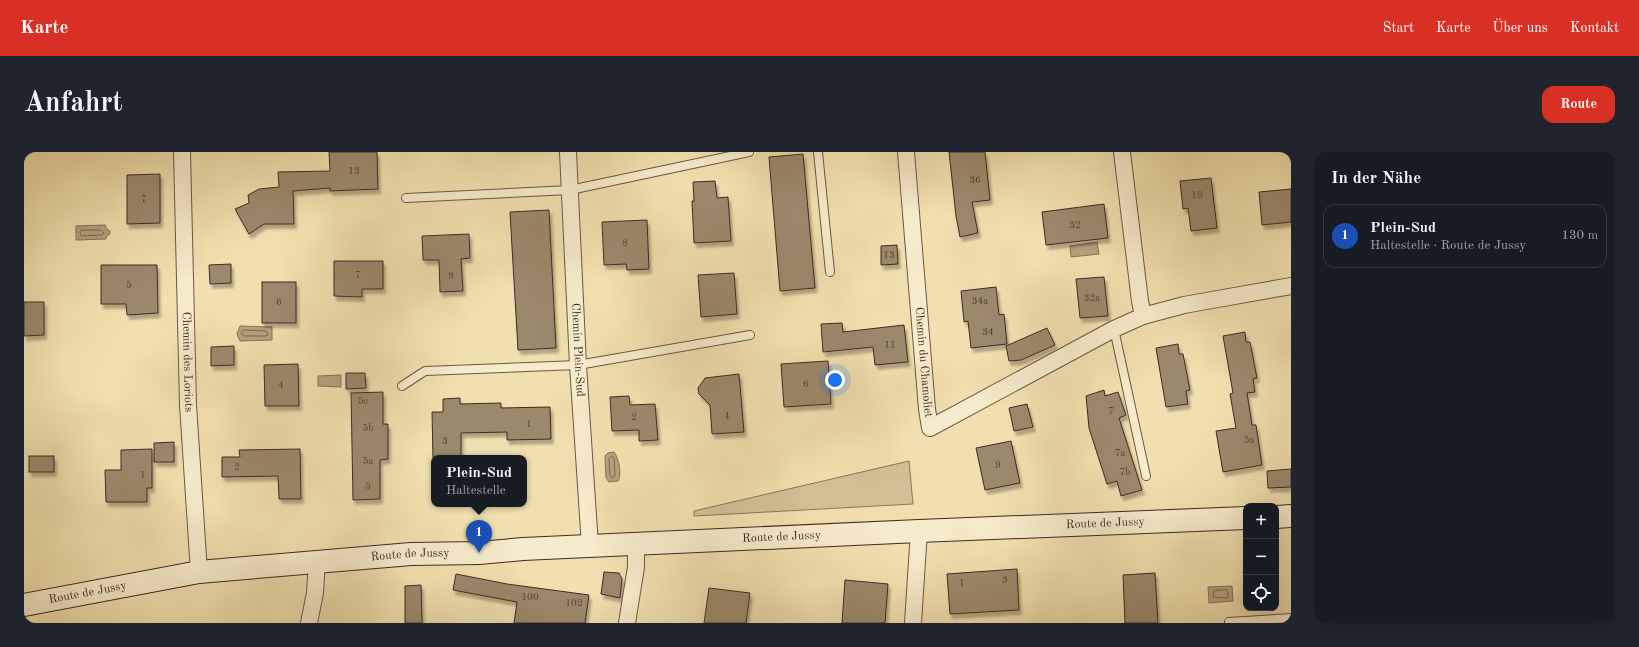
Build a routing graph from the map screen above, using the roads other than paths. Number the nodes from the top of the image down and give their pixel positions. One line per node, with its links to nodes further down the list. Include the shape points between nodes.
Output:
1 (182, 152): 24 (street, Chemin des Loriots, via 188,405)
2 (568, 152): 7 (street, Chemin Plein-Sud)
3 (750, 152): 7 (lane)
4 (818, 152): 9 (lane)
5 (906, 152): 12 (street, Chemin du Chamoliet, via 930,428)
6 (1122, 152): 11 (street)
7 (570, 190): 8 (lane); 14 (street, Chemin Plein-Sud)
8 (406, 198)
9 (830, 272)
10 (1291, 286): 11 (street, Chemin du Chamoliet)
11 (1143, 316): 12 (street, Chemin du Chamoliet)
12 (1114, 329): 16 (lane)
13 (750, 335): 14 (lane)
14 (578, 366): 15 (lane, via 426,371); 22 (street, Chemin Plein-Sud)
15 (402, 386)
16 (1146, 476)
17 (1291, 516): 18 (main road)
18 (1279, 517)
19 (1243, 518): 20 (main road, Route de Jussy)
20 (919, 531): 21 (main road, Route de Jussy); 30 (street)
21 (636, 544): 22 (main road, Route de Jussy); 29 (street, via 636,567)
22 (590, 546): 23 (main road, Route de Jussy)
23 (317, 561): 24 (main road, Route de Jussy); 28 (street, via 315,593)
24 (199, 572): 25 (main road, Route de Jussy)
25 (24, 605)
26 (1291, 618): 27 (lane)
27 (1229, 622)
28 (309, 623)
29 (627, 623)
30 (913, 623)

